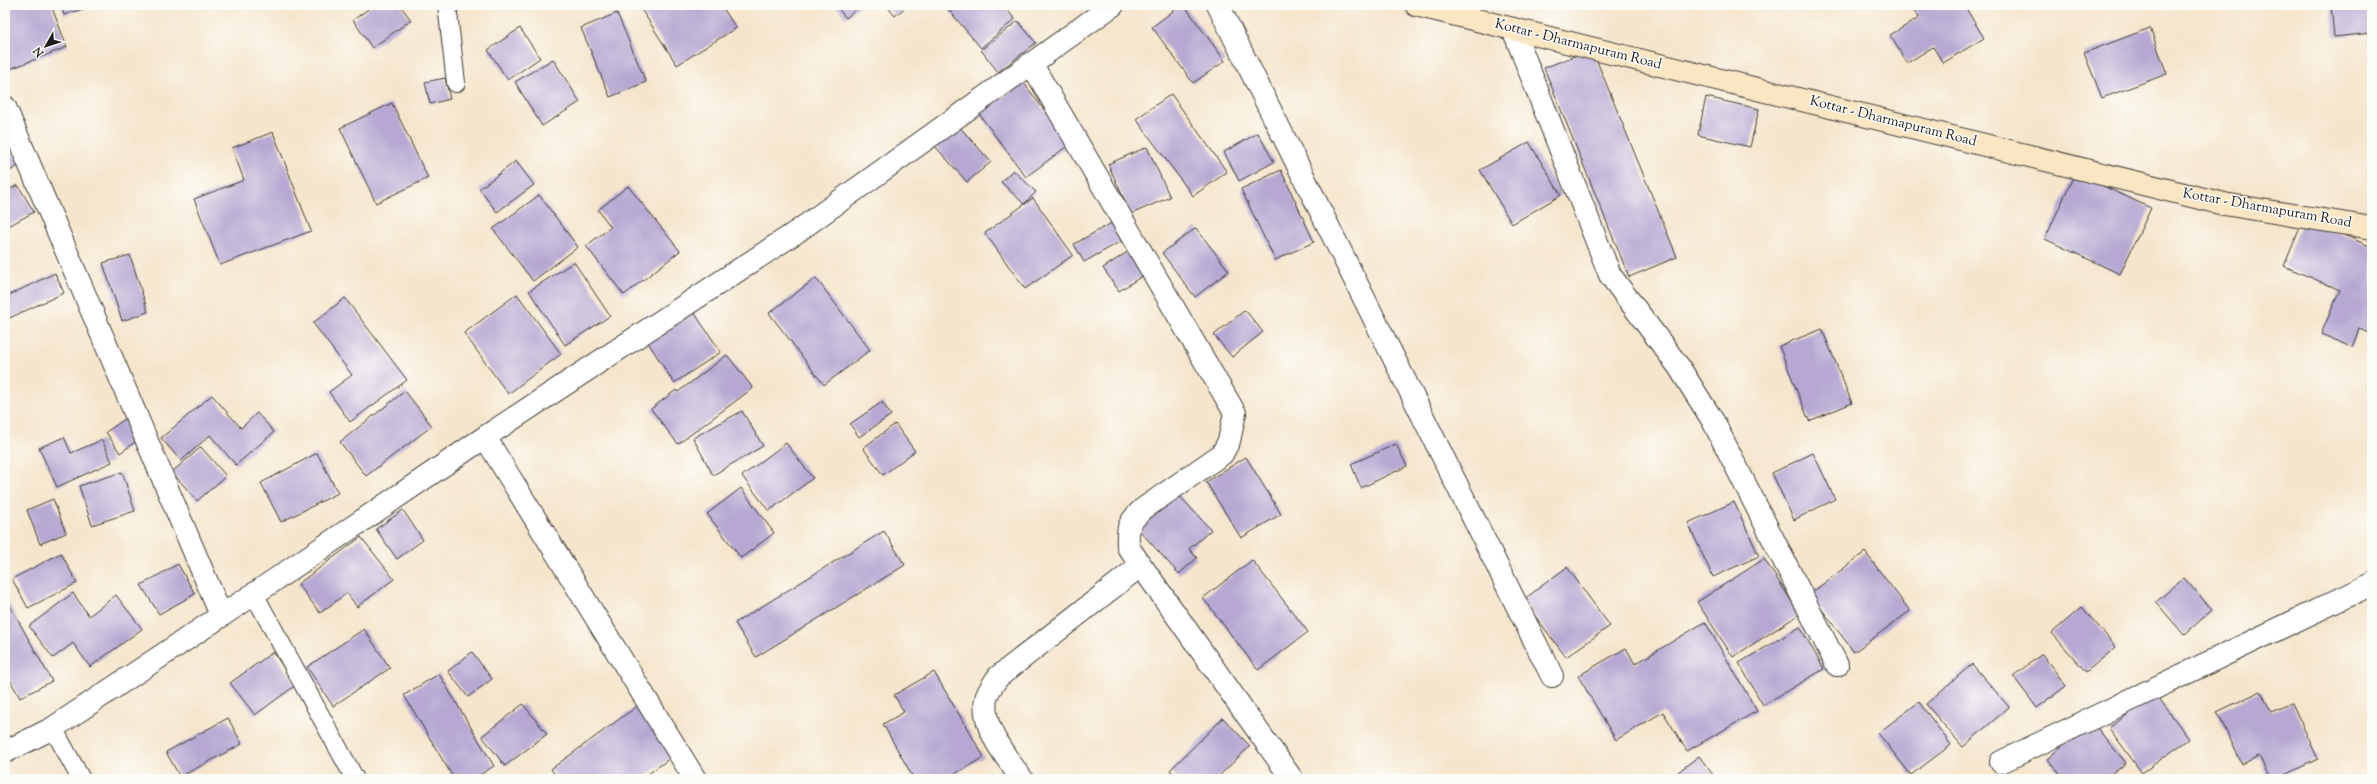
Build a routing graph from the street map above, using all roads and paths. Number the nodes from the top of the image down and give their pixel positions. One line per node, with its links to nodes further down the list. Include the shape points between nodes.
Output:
1 (447, 5): 7 (lane)
2 (1113, 5): 6 (street)
3 (1218, 5): 16 (street)
4 (1416, 5): 5 (main road, Kottar - Dharmapuram Road)
5 (1512, 29): 9 (main road, Kottar - Dharmapuram Road, via 2224,204); 15 (street, via 1610,275 1679,368 1713,421)
6 (1032, 63): 10 (street, via 798,232); 11 (street, via 1235,413 1229,441 1222,454 1132,519 1127,529 1128,547)
7 (456, 83)
8 (5, 107): 14 (street)
9 (2372, 228)
10 (485, 436): 13 (street); 22 (street)
11 (1140, 566): 23 (street, via 998,677 986,698 986,719 1002,751); 24 (street)
12 (2372, 584): 19 (street)
13 (254, 594): 14 (street); 21 (lane)
14 (221, 614): 17 (street)
15 (1836, 665)
16 (1552, 676)
17 (53, 728): 18 (street); 20 (lane)
18 (5, 752)
19 (2001, 762)
20 (81, 779)
21 (355, 779)
22 (695, 779)
23 (1022, 779)
24 (1292, 779)

